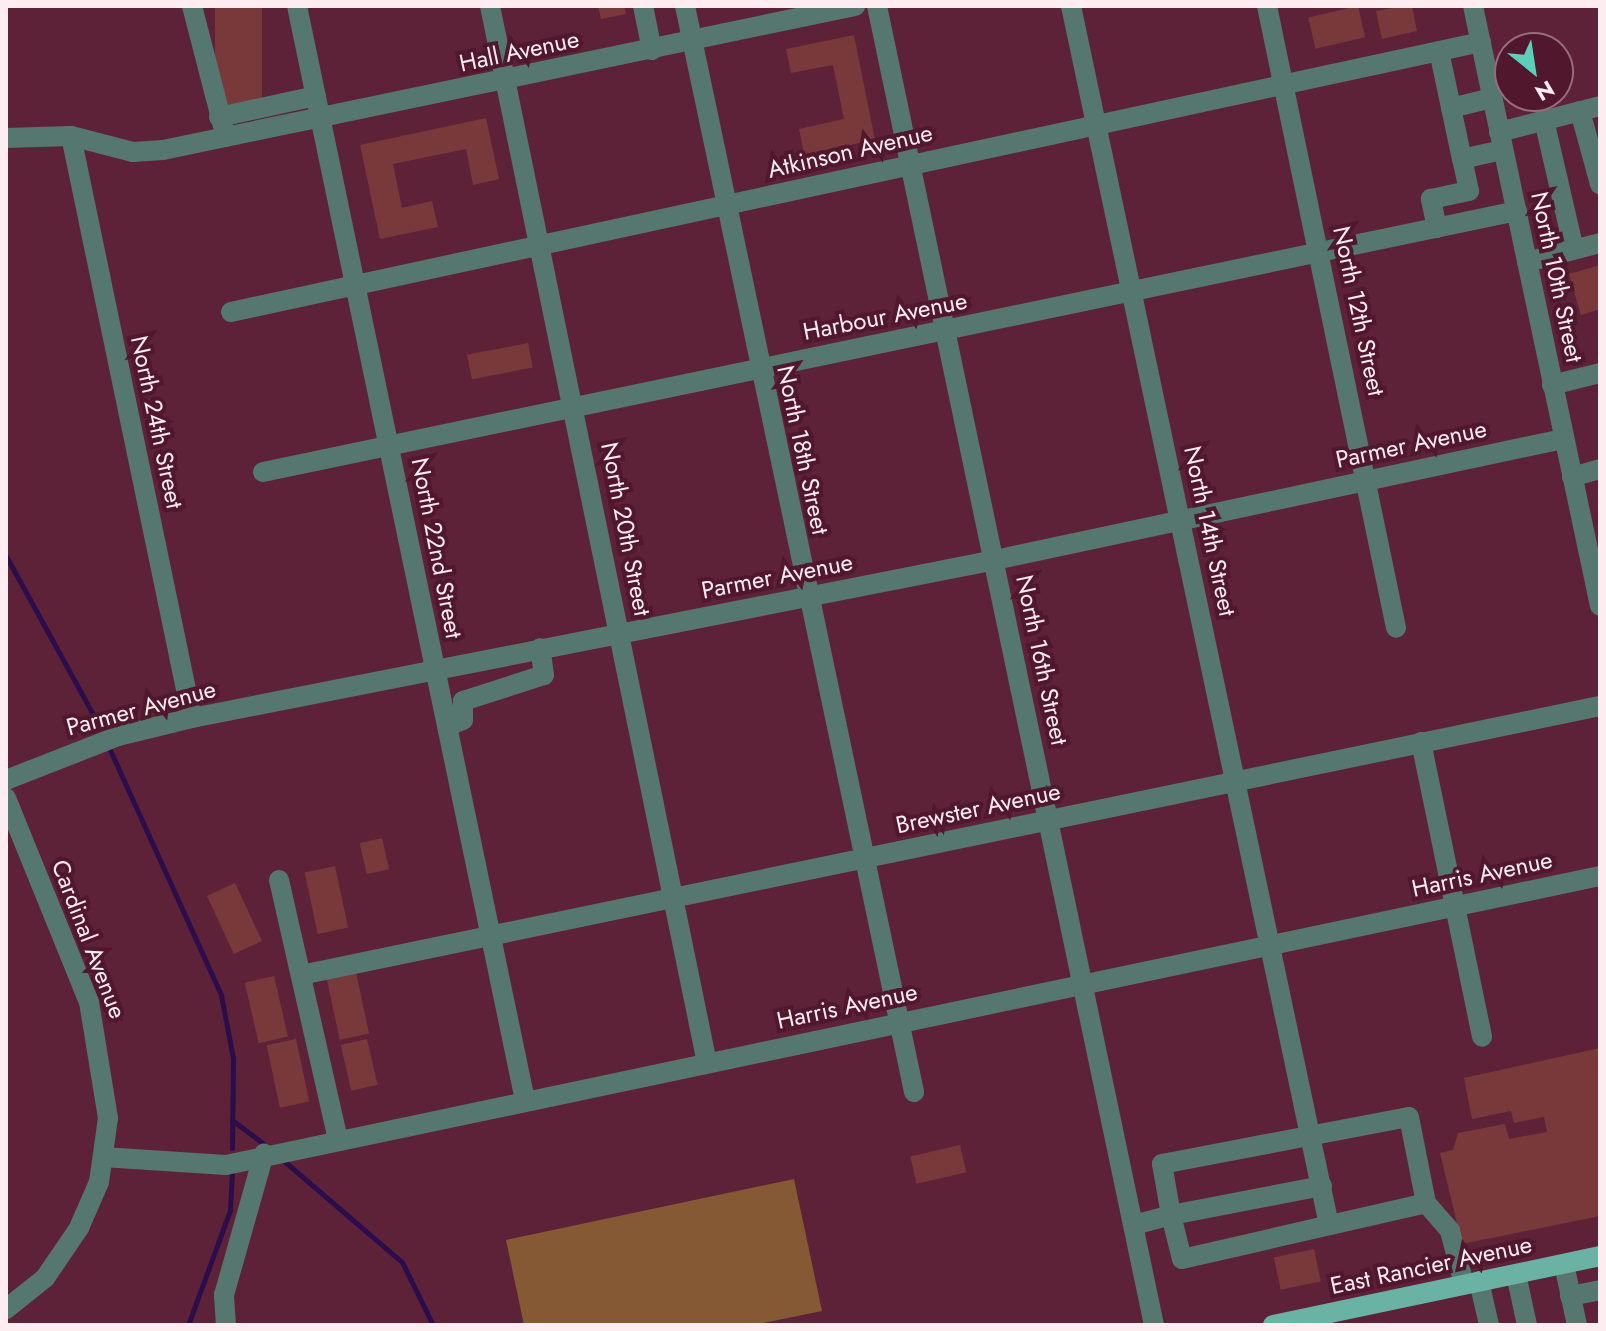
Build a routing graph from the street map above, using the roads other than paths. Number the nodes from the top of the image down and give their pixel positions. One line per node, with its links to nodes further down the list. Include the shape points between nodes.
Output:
1 (192, 6): 21 (street)
2 (297, 6): 17 (street, North 22nd Street)
3 (490, 6): 15 (street, North 20th Street)
4 (643, 6): 13 (street)
5 (685, 6): 11 (street, North 18th Street)
6 (855, 6): 11 (street, Hall Avenue)
7 (877, 6): 30 (street, North 16th Street)
8 (1071, 6): 24 (street, North 14th Street)
9 (1267, 6): 16 (street, North 12th Street)
10 (1479, 7): 12 (street, North 10th Street)
11 (692, 42): 13 (street, Hall Avenue); 32 (street, North 18th Street)
12 (1481, 42): 14 (street, Atkinson Avenue); 18 (street, North 10th Street)
13 (652, 50): 15 (street, Hall Avenue)
14 (1439, 51): 16 (street, Atkinson Avenue); 19 (street)
15 (505, 81): 22 (street, Hall Avenue); 36 (street, North 20th Street)
16 (1283, 84): 24 (street, Atkinson Avenue); 38 (street, North 12th Street)
17 (316, 96): 21 (street); 22 (street, North 22nd Street)
18 (1492, 98): 19 (street); 28 (street, North 10th Street)
19 (1451, 108): 29 (street)
20 (1590, 108): 23 (street); 31 (street)
21 (219, 117): 26 (street)
22 (321, 118): 26 (street, Hall Avenue); 40 (street, North 22nd Street)
23 (1544, 120): 28 (street); 37 (street)
24 (1097, 126): 30 (street, Atkinson Avenue); 41 (street, North 14th Street)
25 (71, 136): 26 (street, Hall Avenue, via 133,152); 27 (street, Hall Avenue); 64 (street, North 24th Street)
26 (226, 137)
27 (6, 138)
28 (1500, 141): 29 (street); 33 (street, North 10th Street)
29 (1462, 159): 34 (street, via 1469,191 1431,199)
30 (913, 163): 32 (street, Atkinson Avenue); 43 (street, North 16th Street)
31 (1600, 184)
32 (724, 207): 36 (street, Atkinson Avenue); 44 (street, North 18th Street)
33 (1517, 211): 34 (street, Harbour Avenue); 39 (street, North 10th Street)
34 (1437, 228): 38 (street, Harbour Avenue)
35 (1600, 243): 37 (street)
36 (537, 246): 40 (street, Atkinson Avenue); 47 (street, North 20th Street)
37 (1574, 250): 39 (street)
38 (1321, 252): 41 (street, Harbour Avenue); 53 (street, North 12th Street)
39 (1527, 262): 46 (street, North 10th Street)
40 (356, 284): 42 (street, Atkinson Avenue); 49 (street, North 22nd Street)
41 (1133, 291): 43 (street, Harbour Avenue); 54 (street, North 14th Street)
42 (231, 312)
43 (948, 330): 44 (street, Harbour Avenue); 56 (street, North 16th Street)
44 (758, 367): 47 (street, Harbour Avenue); 57 (street, North 18th Street)
45 (1600, 373): 46 (street)
46 (1552, 385): 48 (street, North 10th Street)
47 (576, 407): 49 (street, Harbour Avenue); 60 (street, North 20th Street)
48 (1563, 439): 52 (street, North 10th Street); 53 (street, Parmer Avenue)
49 (389, 443): 51 (street, Harbour Avenue); 62 (street, North 22nd Street)
50 (1600, 469): 52 (street)
51 (263, 472)
52 (1572, 477): 55 (street, North 10th Street)
53 (1368, 479): 54 (street, Parmer Avenue); 59 (street, North 12th Street)
54 (1182, 519): 56 (street, Parmer Avenue); 68 (street, North 14th Street)
55 (1592, 527): 58 (street, North 10th Street)
56 (995, 560): 57 (street, Parmer Avenue); 70 (street, North 16th Street)
57 (809, 597): 60 (street, Parmer Avenue); 71 (street, North 18th Street)
58 (1600, 606)
59 (1396, 628)
60 (621, 634): 61 (street, Parmer Avenue); 74 (street, North 20th Street)
61 (540, 648): 62 (street, Parmer Avenue); 65 (street, via 544,675 463,701 463,720)
62 (434, 667): 64 (street, Parmer Avenue); 65 (street, North 22nd Street)
63 (1600, 706): 66 (street, Brewster Avenue)
64 (192, 718): 67 (street, Parmer Avenue, via 118,736)
65 (448, 726): 76 (street, North 22nd Street)
66 (1421, 742): 68 (street, Brewster Avenue); 75 (street)
67 (6, 780)
68 (1236, 781): 70 (street, Brewster Avenue); 77 (street, North 14th Street)
69 (6, 798): 88 (street, Cardinal Avenue, via 100,1038)
70 (1049, 820): 71 (street, Brewster Avenue); 79 (street, North 16th Street)
71 (865, 857): 74 (street, Brewster Avenue); 80 (street, North 18th Street)
72 (1600, 876): 75 (street, Harris Avenue)
73 (279, 880): 78 (street)
74 (675, 898): 76 (street, Brewster Avenue); 82 (street, North 20th Street)
75 (1455, 906): 77 (street, Harris Avenue); 81 (street)
76 (491, 936): 78 (street, Brewster Avenue); 84 (street, North 22nd Street)
77 (1268, 946): 79 (street, Harris Avenue); 85 (street, North 14th Street)
78 (301, 975): 86 (street)
79 (1084, 983): 80 (street, Harris Avenue); 92 (street, North 16th Street)
80 (899, 1021): 82 (street, Harris Avenue); 83 (street, North 18th Street)
81 (1482, 1037)
82 (707, 1063): 84 (street, Harris Avenue)
83 (914, 1092)
84 (525, 1100): 86 (street, Harris Avenue)
85 (1313, 1135): 89 (street, North 14th Street); 90 (street, via 1409,1117); 91 (street, via 1162,1164)
86 (338, 1139): 87 (street, Harris Avenue)
87 (264, 1154): 88 (street, Harris Avenue, via 226,1165); 101 (street)
88 (103, 1157): 100 (street, Cardinal Avenue, via 61,1258)
89 (1322, 1186): 91 (street); 93 (street, North 14th Street)
90 (1426, 1203): 93 (street); 97 (street, via 1450,1231)
91 (1171, 1215): 92 (street); 93 (street, via 1182,1259)
92 (1134, 1225): 103 (street, North 16th Street)
93 (1329, 1225)
94 (1600, 1256): 95 (main road, East Rancier Avenue)
95 (1564, 1264): 96 (main road, East Rancier Avenue); 99 (street)
96 (1516, 1274): 97 (main road, East Rancier Avenue); 106 (street)
97 (1472, 1283): 102 (main road, East Rancier Avenue); 105 (street)
98 (1600, 1290): 99 (street)
99 (1570, 1296): 107 (street)
100 (6, 1309)
101 (221, 1319)
102 (1322, 1320): 104 (main road, East Rancier Avenue)
103 (1154, 1325)
104 (1273, 1325)
105 (1489, 1325)
106 (1527, 1325)
107 (1577, 1325)

